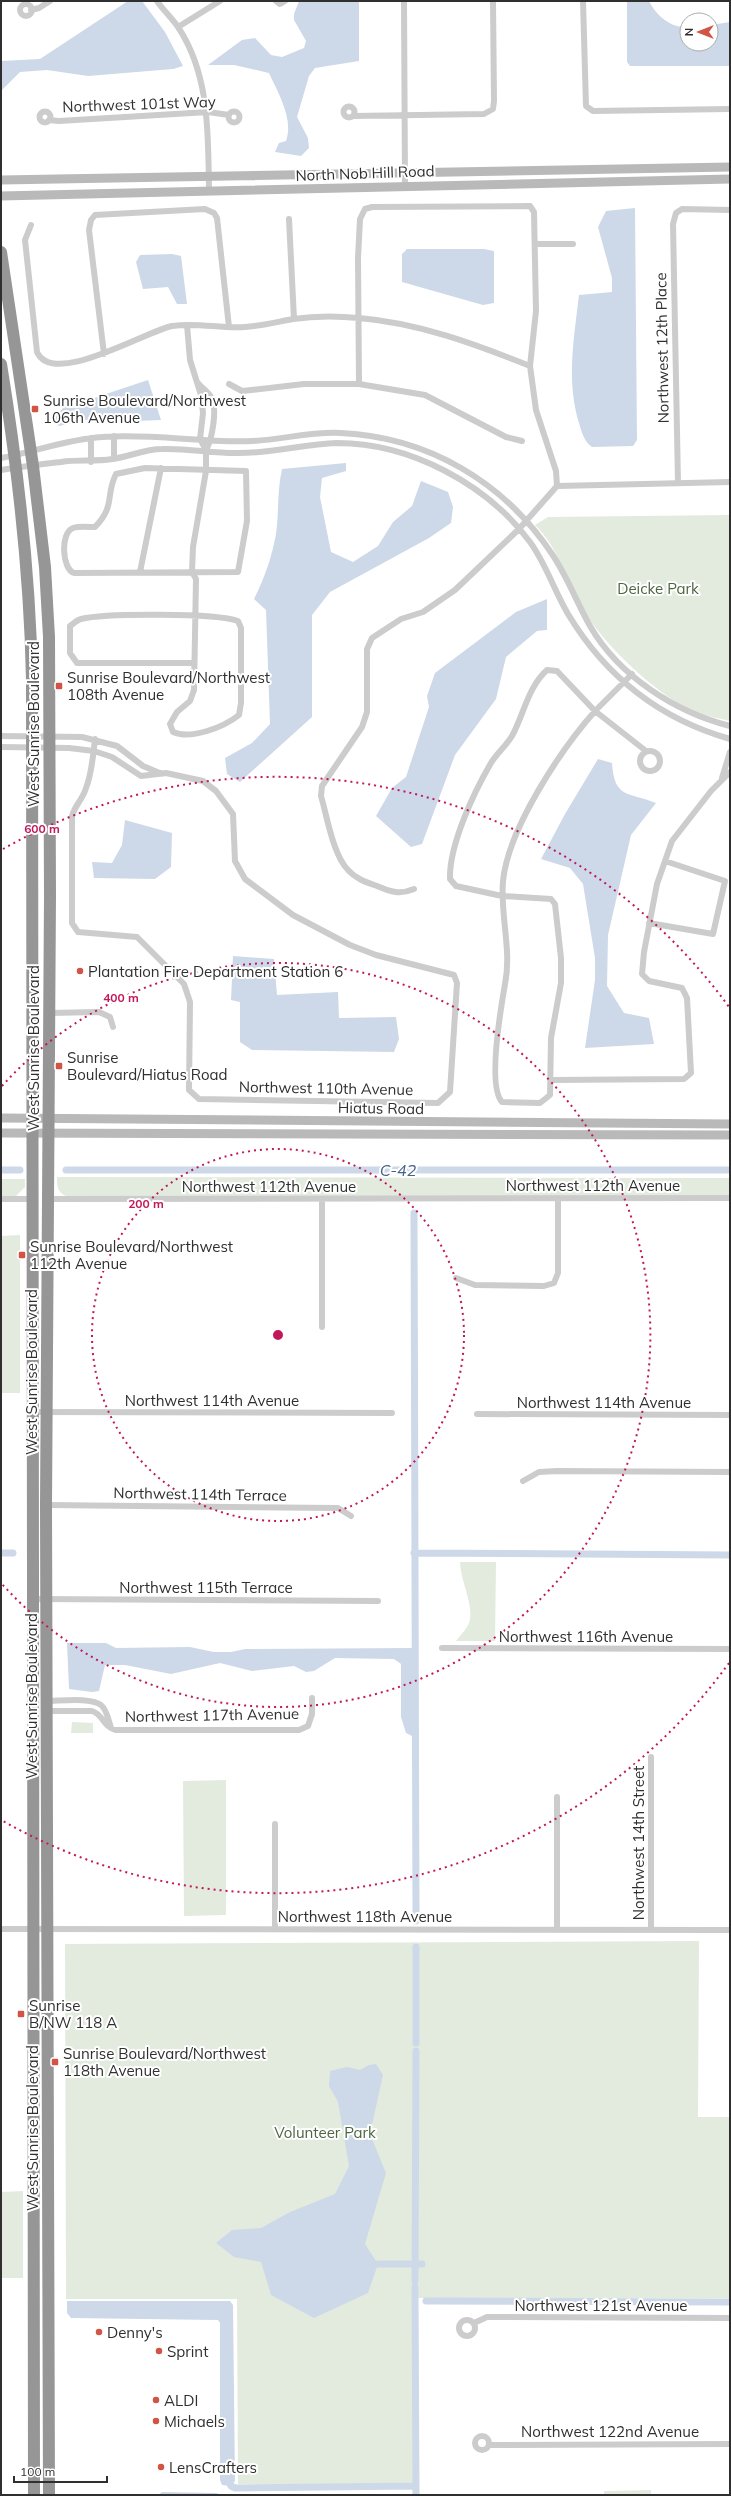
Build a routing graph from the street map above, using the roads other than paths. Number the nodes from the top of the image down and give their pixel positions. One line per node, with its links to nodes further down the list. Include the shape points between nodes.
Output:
1 (50, 1): 9 (street)
2 (157, 1): 10 (street)
3 (220, 1): 10 (street)
4 (276, 1): 5 (street, via 280,4)
5 (285, 1)
6 (404, 1): 15 (street)
7 (493, 1): 15 (street, via 492,109 484,114)
8 (583, 1): 11 (street, via 586,106 593,111)
9 (32, 10)
10 (178, 27): 12 (street, via 198,71)
11 (730, 109)
12 (208, 112): 13 (street, Northwest 101st Way); 16 (street, Northwest 101st Way); 19 (street)
13 (229, 115)
14 (353, 116): 15 (street)
15 (405, 117): 18 (street)
16 (50, 120)
17 (730, 167): 18 (main road, North Nob Hill Road)
18 (405, 173): 19 (main road, North Nob Hill Road); 22 (street)
19 (209, 177): 21 (main road, North Nob Hill Road); 23 (street)
20 (730, 179): 22 (main road, North Nob Hill Road)
21 (1, 180)
22 (405, 186): 23 (main road, North Nob Hill Road)
23 (209, 190): 24 (main road, North Nob Hill Road)
24 (1, 196)
25 (730, 210): 57 (street, Northwest 12th Place, via 682,210 676,212 673,224)
26 (289, 219): 32 (street)
27 (31, 225): 35 (street, via 25,240 37,352 41,359 49,364)
28 (536, 244): 29 (street); 31 (street, via 534,212 530,206 365,209 360,219); 37 (street, via 536,311)
29 (573, 244)
30 (1, 252): 47 (highway, West Sunrise Boulevard)
31 (358, 318): 32 (street); 37 (street, via 445,333); 40 (street)
32 (294, 319): 34 (street)
33 (187, 325): 34 (street); 35 (street, via 150,332); 38 (street)
34 (229, 327): 35 (street, via 218,226 214,213 205,210 95,215 88,230)
35 (104, 354)
36 (1, 364): 50 (highway, West Sunrise Boulevard)
37 (530, 366): 58 (street, via 536,410 556,471)
38 (195, 379): 43 (street, via 201,395 203,413); 44 (street, via 212,398)
39 (229, 384): 40 (street, via 242,392 304,384)
40 (359, 384): 45 (street, via 425,395 506,437)
41 (114, 436): 42 (street); 43 (street); 49 (street)
42 (91, 438): 47 (street); 51 (street)
43 (200, 439): 44 (street); 46 (street)
44 (212, 440): 46 (street); 59 (street, via 252,441 342,432 394,440 426,450 482,480)
45 (522, 441)
46 (206, 450): 49 (street, via 138,451); 55 (street); 60 (street, via 235,453 337,443 368,445 431,464 459,479 491,502)
47 (31, 452): 50 (street); 52 (highway, West Sunrise Boulevard)
48 (1, 458): 50 (street)
49 (114, 459): 51 (street)
50 (16, 462): 52 (street); 54 (street); 72 (highway, West Sunrise Boulevard, via 28,568)
51 (91, 462): 52 (street, via 62,461)
52 (33, 466): 73 (highway, West Sunrise Boulevard, via 45,567)
53 (161, 468): 55 (street); 61 (street); 61 (street, via 145,468 116,474 105,517 95,527 73,528 67,532 64,540 65,566 74,574)
54 (1, 470)
55 (206, 471): 62 (street, via 193,547); 62 (street, via 246,471 247,521 238,572)
56 (730, 482): 57 (street)
57 (678, 483): 58 (street)
58 (557, 486): 59 (street)
59 (527, 520): 60 (street); 65 (street, via 553,555 591,628 612,655)
60 (519, 529): 66 (street, via 540,558 580,631); 82 (street, via 455,590 423,612 401,619 372,638 367,649 367,712 362,725 322,786 321,796 338,855 347,870 358,879 386,890 401,894)
61 (140, 572): 62 (street)
62 (192, 572): 63 (street, via 196,579)
63 (196, 616): 64 (street); 64 (street, via 100,617 79,619 70,626 70,653 77,663); 64 (street, via 238,621 241,628 240,708 239,715 234,719 215,728 180,735 173,732 170,724 172,718 190,701 194,690)
64 (194, 663)
65 (632, 674): 66 (street); 68 (street, via 658,695 683,709)
66 (624, 682): 67 (street); 71 (street, via 659,709 691,726)
67 (595, 711): 76 (street); 83 (street, via 565,751 531,805 508,857); 83 (street, via 557,671 547,670 537,679 511,737 492,763 471,803 453,852 450,879 456,886)
68 (730, 726)
69 (1, 736): 72 (street)
70 (95, 739): 73 (street); 75 (street); 79 (street, via 117,746 143,766)
71 (730, 739): 77 (street)
72 (32, 742): 73 (street); 73 (street); 74 (street); 89 (highway, West Sunrise Boulevard)
73 (49, 742): 75 (street); 85 (highway, West Sunrise Boulevard)
74 (1, 747)
75 (94, 751): 79 (street, via 112,757 141,776); 79 (street, Northwest 110th Avenue, via 85,791 75,805 72,816 72,923 78,932 137,938 184,984 190,1002 189,1090 199,1099 438,1103 446,1098 450,1092 457,983 454,975 350,946 293,915 239,872 235,861 233,814 216,791 203,781)
76 (646, 751)
77 (730, 752): 80 (street)
78 (730, 772): 80 (street)
79 (162, 774)
80 (721, 780): 81 (street, via 672,841)
81 (665, 861): 84 (street); 84 (street, via 725,881 713,934)
82 (414, 889)
83 (502, 896): 87 (street, via 551,899 555,904 561,984 551,1038); 87 (street, via 507,975 499,1015 496,1054 497,1098 502,1102 540,1103 550,1095)
84 (649, 923): 87 (street, via 642,974 649,981 682,988 687,998 691,1073 684,1079)
85 (49, 1013): 86 (street, via 99,1012 110,1017); 90 (highway, West Sunrise Boulevard)
86 (113, 1027)
87 (551, 1080)
88 (1, 1118): 89 (main road, Hiatus Road)
89 (32, 1118): 90 (main road, Hiatus Road); 92 (highway, West Sunrise Boulevard)
90 (49, 1118): 91 (main road, Hiatus Road); 93 (highway, West Sunrise Boulevard)
91 (730, 1124)
92 (32, 1132): 93 (main road, Hiatus Road); 94 (main road, Hiatus Road); 99 (highway, West Sunrise Boulevard)
93 (49, 1132): 95 (main road, Hiatus Road); 100 (highway, West Sunrise Boulevard)
94 (1, 1133)
95 (730, 1135)
96 (558, 1198): 97 (street, Northwest 112th Avenue); 101 (street, Northwest 112th Avenue); 102 (street, via 558,1273 554,1283 544,1286 475,1285)
97 (730, 1198)
98 (1, 1199): 99 (street)
99 (31, 1199): 104 (highway, West Sunrise Boulevard)
100 (48, 1199): 101 (street, Northwest 112th Avenue); 105 (highway, West Sunrise Boulevard)
101 (322, 1199): 103 (street)
102 (456, 1278)
103 (322, 1327)
104 (32, 1412): 105 (street, Northwest 114th Avenue); 113 (highway, West Sunrise Boulevard)
105 (46, 1412): 106 (street, Northwest 114th Avenue); 111 (highway, West Sunrise Boulevard)
106 (392, 1413)
107 (477, 1414): 108 (street, Northwest 114th Avenue)
108 (730, 1415)
109 (730, 1472): 110 (street, via 557,1471 539,1472)
110 (523, 1481)
111 (46, 1505): 112 (street, Northwest 114th Terrace, via 338,1508); 114 (highway, West Sunrise Boulevard)
112 (351, 1516)
113 (33, 1599): 114 (street, Northwest 115th Terrace); 126 (highway, West Sunrise Boulevard)
114 (46, 1599): 115 (street, Northwest 115th Terrace); 120 (highway, West Sunrise Boulevard)
115 (378, 1601)
116 (442, 1648): 117 (street, Northwest 116th Avenue)
117 (730, 1649)
118 (312, 1698): 122 (street, Northwest 117th Avenue, via 312,1714 308,1726 299,1730)
119 (78, 1701): 120 (street, Northwest 117th Avenue); 121 (street); 122 (street, Northwest 117th Avenue, via 91,1701 101,1705)
120 (47, 1706): 121 (street, Northwest 117th Avenue); 127 (highway, West Sunrise Boulevard)
121 (78, 1711): 122 (street, Northwest 117th Avenue, via 98,1713 106,1726)
122 (111, 1728)
123 (651, 1757): 131 (street, Northwest 14th Street)
124 (557, 1797): 130 (street)
125 (274, 1824): 128 (street)
126 (33, 1928): 127 (street, Northwest 118th Avenue); 129 (street, Northwest 118th Avenue); 137 (highway, West Sunrise Boulevard)
127 (48, 1928): 128 (street, Northwest 118th Avenue); 138 (highway, West Sunrise Boulevard)
128 (275, 1928): 130 (street, Northwest 118th Avenue)
129 (1, 1929)
130 (557, 1929): 131 (street, Northwest 118th Avenue)
131 (651, 1930): 132 (street, Northwest 118th Avenue)
132 (730, 1930)
133 (730, 2318): 134 (street, Northwest 121st Avenue, via 487,2317)
134 (474, 2323)
135 (730, 2444): 136 (street, Northwest 122nd Avenue)
136 (489, 2445)
137 (34, 2495)
138 (49, 2495)

